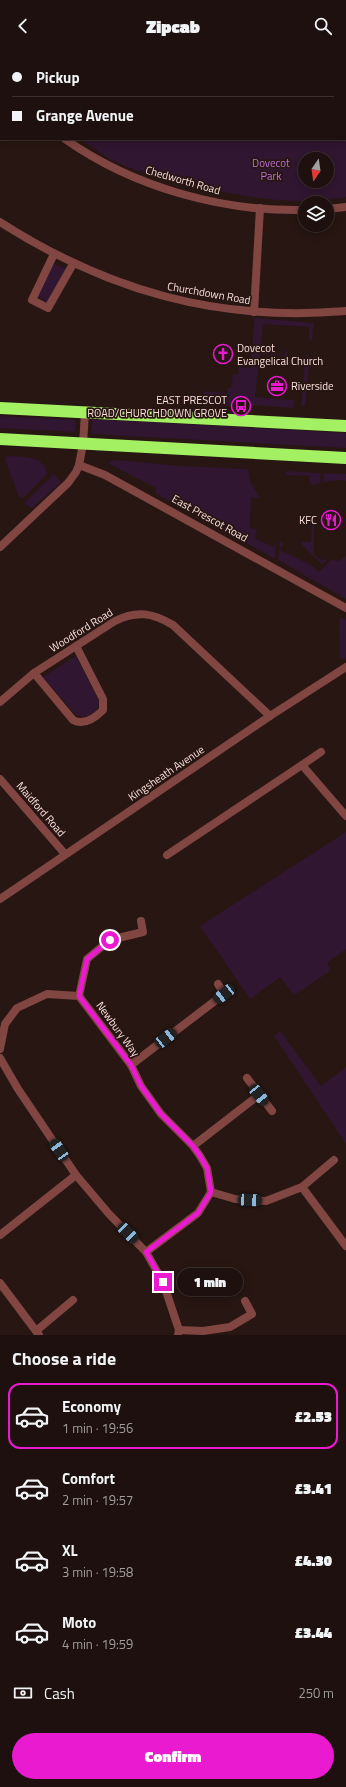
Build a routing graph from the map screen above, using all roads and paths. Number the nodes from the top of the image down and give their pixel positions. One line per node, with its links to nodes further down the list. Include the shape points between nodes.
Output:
1 (67, 140): 3 (street, Chedworth Road, via 136,178 196,197)
2 (346, 207): 4 (street)
3 (260, 208): 5 (street, Chedworth Road); 10 (street)
4 (334, 208)
5 (298, 210)
6 (0, 222): 7 (street, Churchdown Road)
7 (54, 254): 8 (street, Churchdown Road); 8 (street, via 32,300 48,308)
8 (73, 264): 10 (street, Churchdown Road, via 166,297)
9 (346, 311): 10 (street, Churchdown Road, via 301,314)
10 (254, 312)
11 (0, 408): 12 (highway)
12 (85, 413): 13 (highway); 15 (street)
13 (346, 426)
14 (0, 439): 15 (highway)
15 (83, 444): 16 (highway); 17 (street)
16 (346, 458)
17 (79, 465): 18 (street, via 68,483); 19 (street, East Prescot Road, via 110,478)
18 (0, 546)
19 (346, 608)
20 (76, 646): 22 (street, Woodford Road); 22 (street, via 103,699 103,710 99,714 84,722 78,723 73,720); 24 (street, Woodford Road, via 127,615 152,615 163,619 184,634)
21 (346, 667): 24 (street, Kingsheath Avenue)
22 (34, 673): 23 (street, Woodford Road)
23 (0, 702)
24 (270, 716): 29 (street, Kingsheath Avenue)
25 (321, 752): 26 (street)
26 (302, 765): 28 (street); 30 (street)
27 (0, 779): 29 (street, Maidford Road)
28 (346, 816)
29 (65, 854): 31 (street, Kingsheath Avenue)
30 (167, 855)
31 (0, 899)
32 (141, 920): 34 (street, via 143,932 110,940 87,959)
33 (218, 984): 37 (street, via 224,994)
34 (79, 996): 35 (street, via 47,994 17,1008 5,1024); 37 (street, Newbury Way)
35 (0, 1049)
36 (0, 1058): 43 (street)
37 (131, 1065): 41 (street, Newbury Way, via 141,1086 161,1114)
38 (247, 1078): 39 (street)
39 (259, 1095): 40 (street); 41 (street)
40 (272, 1112)
41 (193, 1146): 45 (street, Newbury Way, via 207,1168)
42 (334, 1160): 44 (street)
43 (76, 1175): 46 (street); 48 (street)
44 (302, 1187): 45 (street, via 266,1201 235,1199); 47 (street)
45 (211, 1192): 48 (street, via 198,1213)
46 (0, 1235)
47 (346, 1246)
48 (146, 1252): 53 (street, via 163,1282)
49 (0, 1283): 52 (street)
50 (73, 1300): 52 (street)
51 (245, 1301): 53 (street, via 252,1314 230,1327)
52 (38, 1333)
53 (179, 1333)

